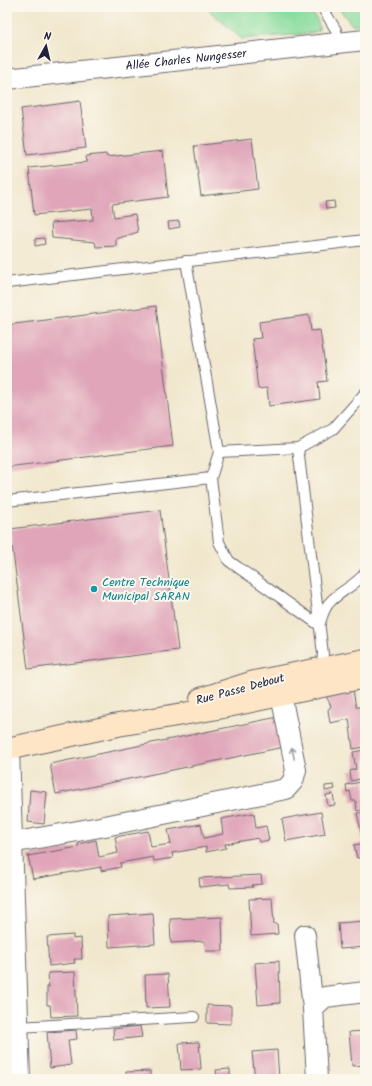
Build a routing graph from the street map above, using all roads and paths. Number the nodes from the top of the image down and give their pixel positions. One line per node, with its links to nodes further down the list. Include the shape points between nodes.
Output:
1 (322, 7): 3 (lane, via 336,30)
2 (365, 40): 3 (street, Allée Charles Nungesser)
3 (338, 44): 4 (street, Allée Charles Nungesser)
4 (7, 79)
5 (365, 240): 6 (lane)
6 (186, 262): 7 (lane); 10 (lane)
7 (7, 283)
8 (365, 393): 9 (lane, via 333,429)
9 (298, 448): 10 (lane); 14 (lane)
10 (219, 452): 11 (lane)
11 (211, 478): 12 (lane); 14 (lane, via 218,542 229,561)
12 (7, 501)
13 (365, 573): 14 (lane, via 330,601)
14 (319, 625): 16 (lane)
15 (365, 660): 16 (main road, Rue Passe Debout)
16 (326, 663): 17 (lane); 19 (lane, via 319,679 261,692); 20 (main road, Rue Passe Debout, via 254,682)
17 (359, 678): 18 (main road, Rue Passe Debout)
18 (281, 695): 19 (main road, Rue Passe Debout); 22 (street, one-way to 18, via 286,789 293,781 296,770)
19 (252, 701): 20 (main road, Rue Passe Debout)
20 (118, 725): 21 (main road, Rue Passe Debout)
21 (8, 749): 22 (street)
22 (11, 843): 27 (street)
23 (305, 935): 25 (street)
24 (365, 992): 25 (street, via 325,997)
25 (313, 1008): 29 (street)
26 (194, 1017): 27 (lane)
27 (18, 1027): 28 (street)
28 (20, 1079)
29 (317, 1079)

